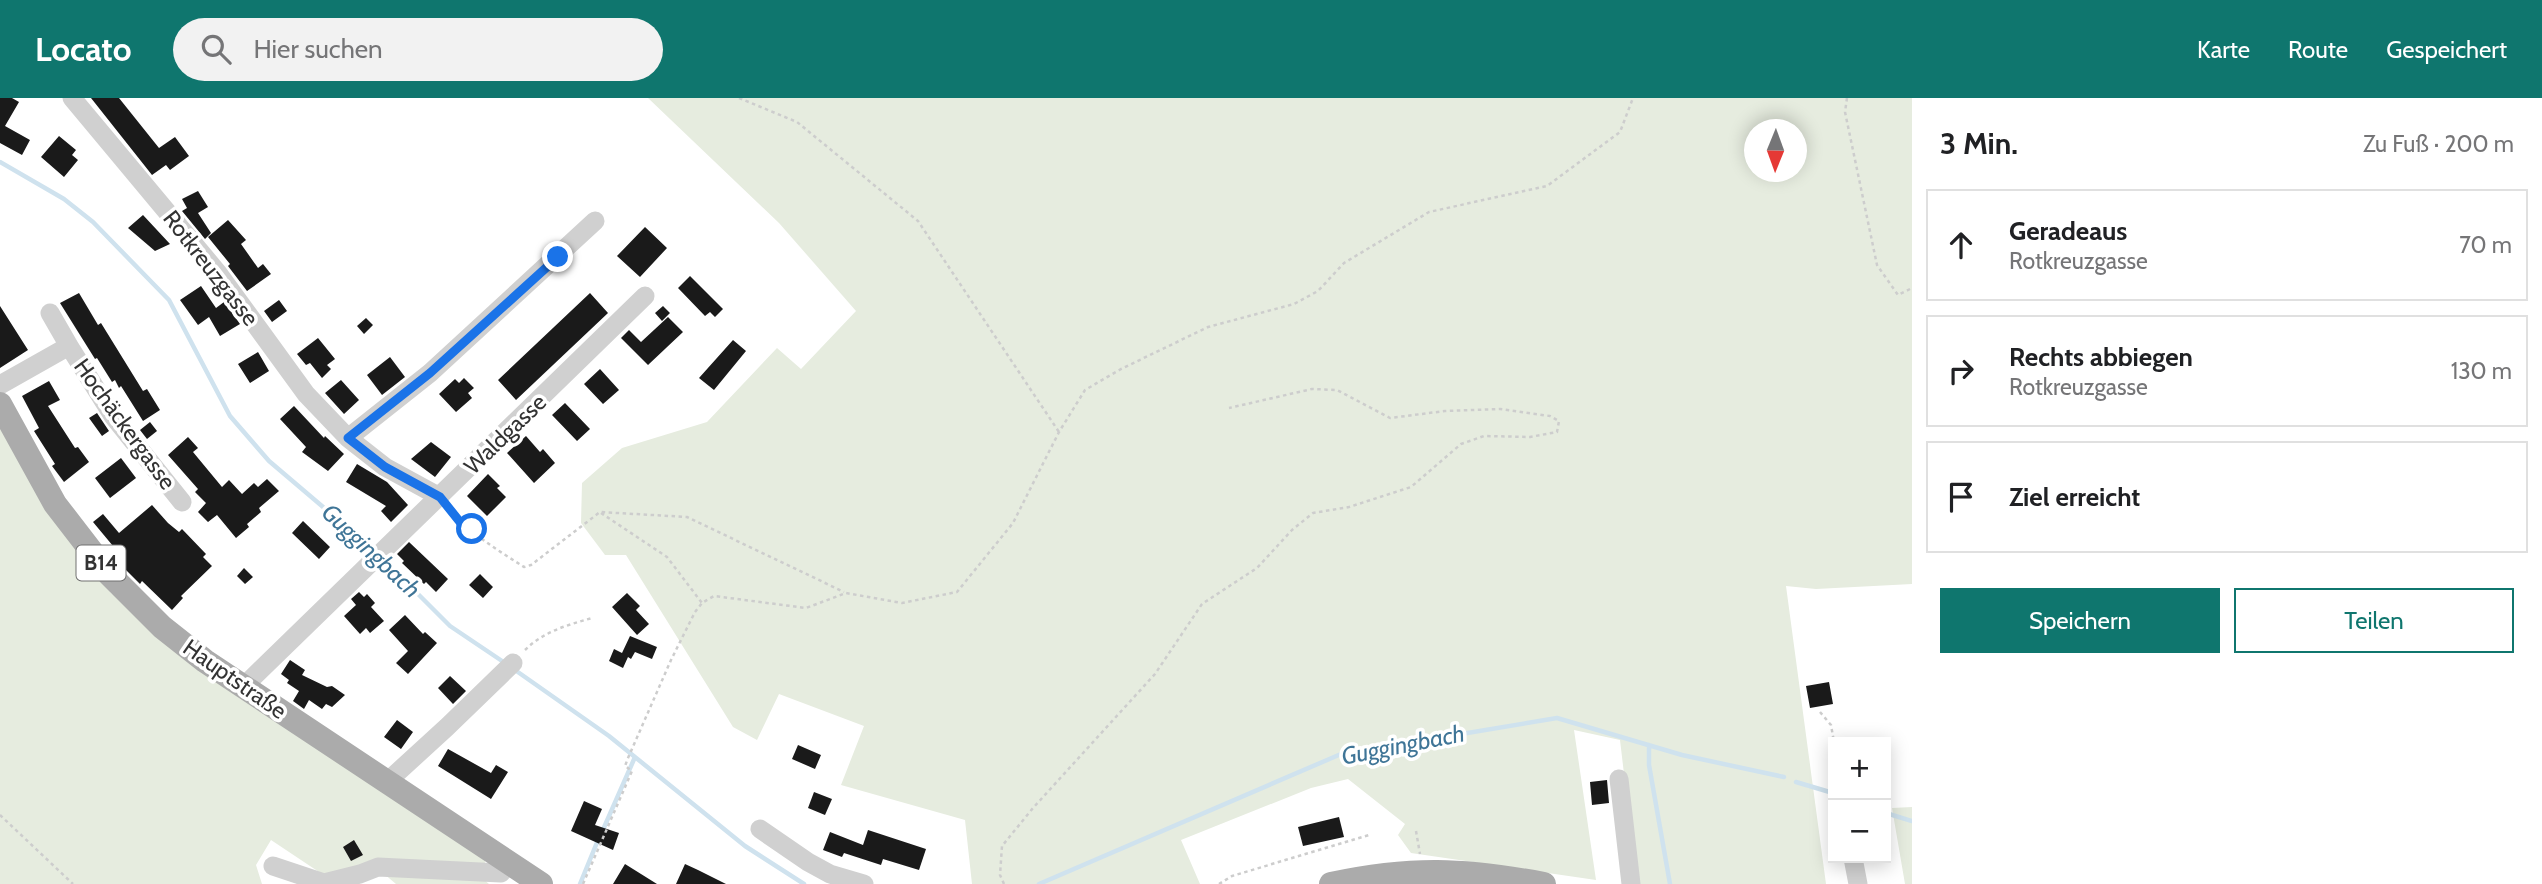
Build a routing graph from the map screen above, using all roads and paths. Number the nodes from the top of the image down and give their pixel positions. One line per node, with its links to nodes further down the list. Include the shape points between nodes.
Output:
1 (72, 98): 14 (street, Rotkreuzgasse, via 218,273 306,394)
2 (739, 98): 13 (path, via 797,122 918,221)
3 (1633, 98): 13 (path, via 1620,132 1547,186 1429,212 1344,262 1318,291 1294,304 1208,327 1085,390)
4 (1847, 98): 6 (path, via 1845,112 1877,265 1898,295)
5 (595, 221): 14 (street, via 430,373)
6 (1912, 288)
7 (645, 296): 15 (street, Waldgasse)
8 (50, 313): 9 (street, Hochäckergasse)
9 (69, 346): 10 (street, Hochäckergasse); 16 (street, Hochäckergasse, via 113,416)
10 (0, 385)
11 (0, 404): 22 (main road, Hauptstraße / B14, via 55,505 109,574 162,627)
12 (1229, 408): 39 (path, via 1312,389 1337,390 1390,418 1500,409 1559,421 1558,432 1530,437 1483,436 1461,444 1411,487 1349,507 1312,513 1257,568 1202,604 1155,674 1002,846 1000,875)
13 (1059, 432): 18 (path, via 1013,523 957,592 902,603)
14 (348, 438): 15 (street, Rotkreuzgasse, via 385,467)
15 (440, 497): 17 (path, via 464,527 524,567); 22 (street, Waldgasse)
16 (182, 502)
17 (600, 512): 18 (path, via 687,517); 19 (path, via 667,557)
18 (846, 593): 19 (path, via 806,608 714,596)
19 (702, 603): 37 (path, via 628,758 625,766 632,771)
20 (592, 618): 21 (path, via 534,641)
21 (508, 668): 26 (street)
22 (243, 687): 26 (main road, Hauptstraße / B14)
23 (1819, 712): 24 (path, via 1831,724)
24 (1833, 737)
25 (1619, 779): 43 (street)
26 (388, 781): 31 (main road, Hauptstraße / B14)
27 (0, 816): 35 (path)
28 (761, 829): 38 (street, via 830,874)
29 (1416, 831): 34 (path)
30 (1369, 835): 40 (path, via 1232,876)
31 (510, 862): 33 (street, via 501,873 378,867 324,883); 36 (main road, Hauptstraße / B14)
32 (1854, 863): 44 (street)
33 (273, 866)
34 (1420, 871): 41 (main road); 42 (main road, via 1461,871)
35 (73, 884)
36 (541, 884)
37 (583, 884)
38 (864, 884)
39 (1004, 884)
40 (1220, 884)
41 (1331, 884)
42 (1544, 884)
43 (1631, 884)
44 (1858, 884)

